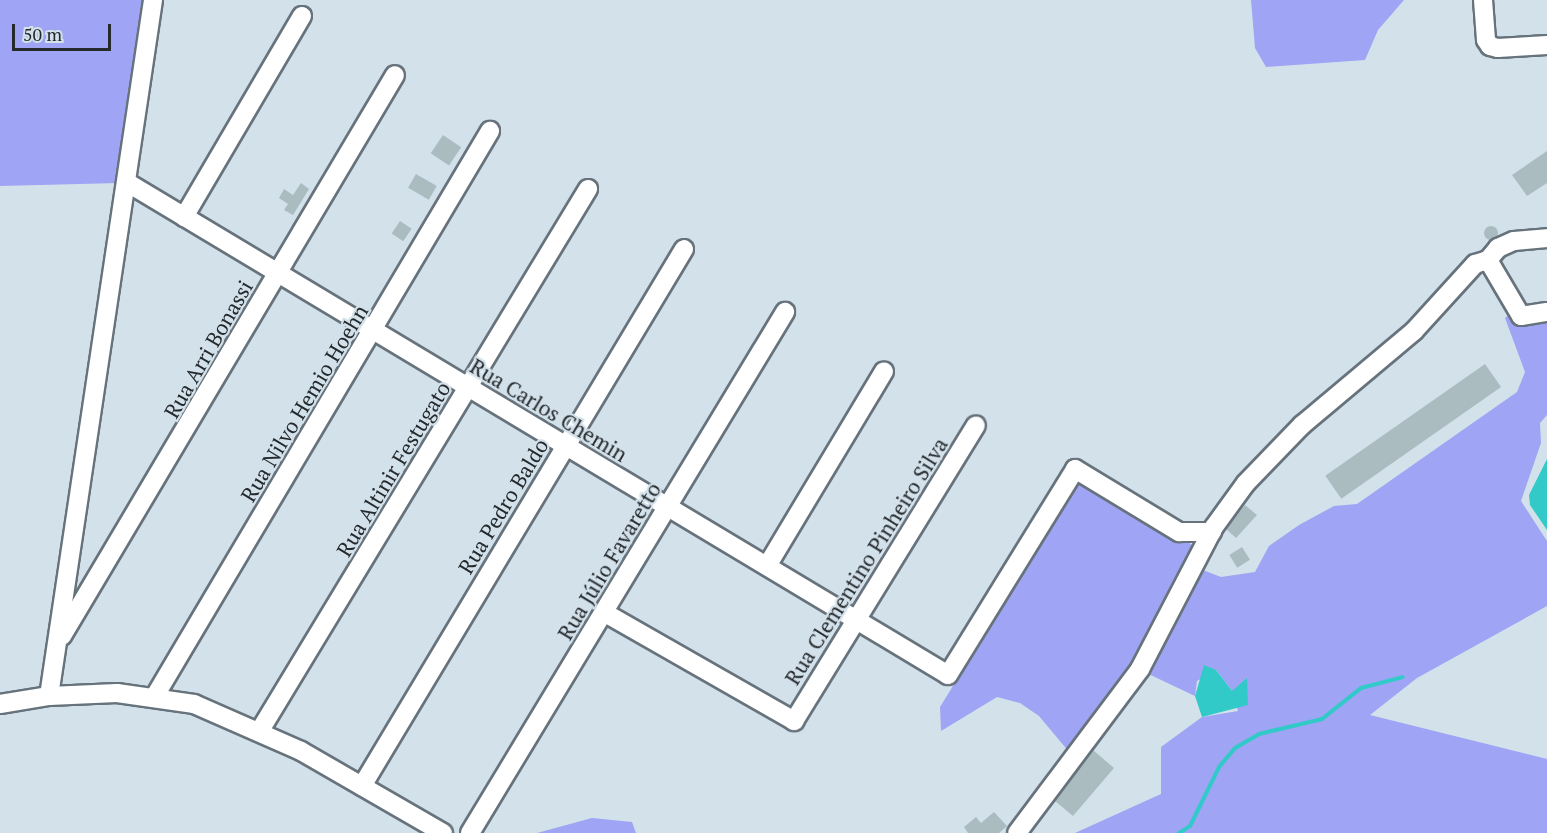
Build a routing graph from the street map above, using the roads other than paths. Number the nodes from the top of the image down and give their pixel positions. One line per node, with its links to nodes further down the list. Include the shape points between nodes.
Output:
1 (153, 0): 7 (street)
2 (1483, 0): 4 (street, via 1486,40 1490,45)
3 (302, 16): 9 (street)
4 (1547, 45)
5 (395, 75): 13 (street, Rua Arri Bonassi)
6 (490, 131): 16 (street, Rua Nilvo Hemio Hoehn)
7 (128, 183): 9 (street, Rua Carlos Chemin); 26 (street)
8 (588, 189): 18 (street, Rua Altinir Festugato)
9 (184, 217): 13 (street, Rua Carlos Chemin)
10 (1547, 238): 12 (street, via 1514,241 1498,248)
11 (684, 249): 20 (street, Rua Pedro Baldo)
12 (1488, 260): 15 (street, via 1521,316); 22 (street, via 1475,264 1460,277 1414,331 1302,425 1246,483)
13 (278, 273): 16 (street, Rua Carlos Chemin); 26 (street, Rua Arri Bonassi)
14 (785, 312): 21 (street, Rua Júlio Favaretto)
15 (1547, 312)
16 (373, 330): 18 (street, Rua Carlos Chemin); 28 (street, Rua Nilvo Hemio Hoehn)
17 (884, 371): 23 (street)
18 (469, 387): 20 (street, Rua Carlos Chemin); 30 (street, Rua Altinir Festugato)
19 (976, 425): 25 (street, Rua Clementino Pinheiro Silva)
20 (566, 446): 21 (street, Rua Carlos Chemin); 31 (street, Rua Pedro Baldo)
21 (668, 507): 23 (street, Rua Carlos Chemin); 24 (street, Rua Júlio Favaretto)
22 (1212, 532): 25 (street, Rua Carlos Chemin, via 1179,532 1075,470 948,675); 34 (street, via 1140,669)
23 (767, 566): 25 (street, Rua Carlos Chemin)
24 (605, 613): 25 (street, Rua Clementino Pinheiro Silva, via 794,721); 33 (street, Rua Júlio Favaretto)
25 (856, 620)
26 (57, 644): 27 (street)
27 (49, 696): 28 (street); 29 (street)
28 (154, 696): 30 (street, via 194,704)
29 (0, 704)
30 (259, 732): 31 (street)
31 (362, 786): 32 (street)
32 (443, 833)
33 (470, 833)
34 (1017, 833)

